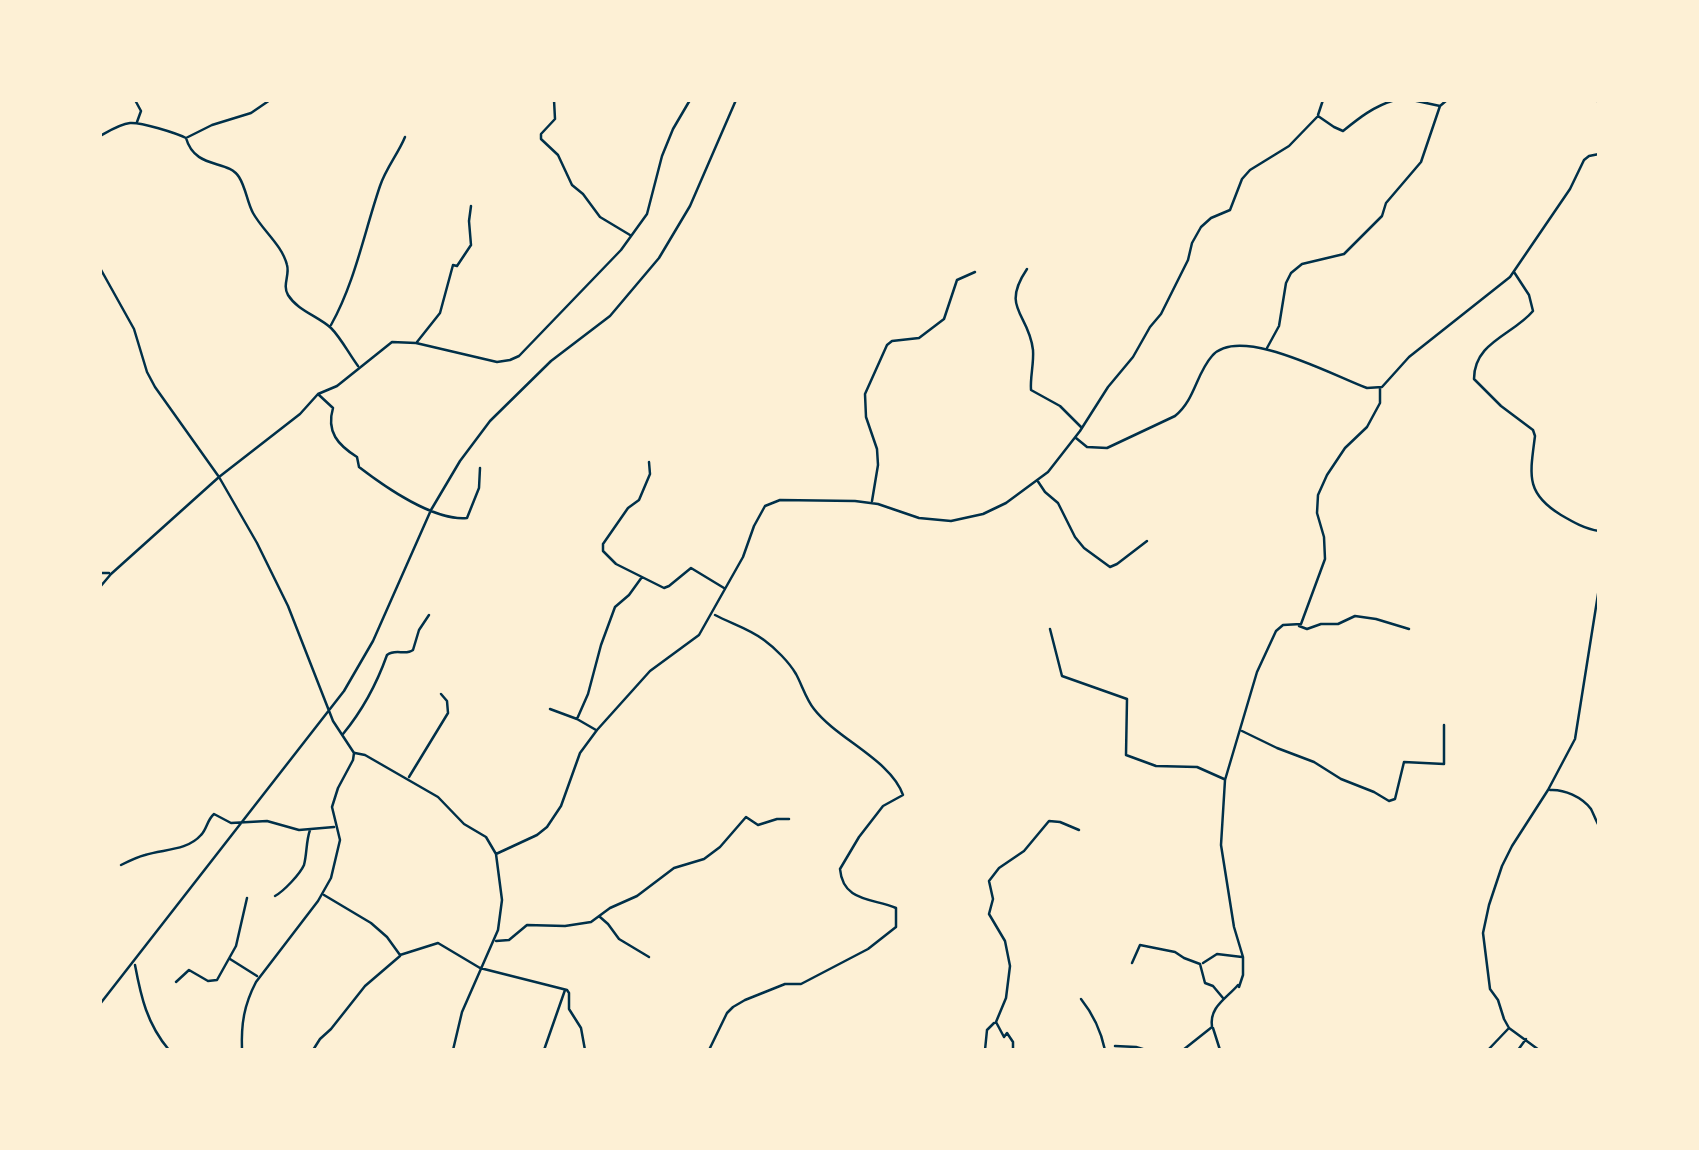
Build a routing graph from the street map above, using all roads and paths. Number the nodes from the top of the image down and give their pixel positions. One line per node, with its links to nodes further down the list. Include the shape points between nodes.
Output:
1 (135, 100): 12 (street, via 141,110)
2 (270, 100): 15 (street)
3 (554, 100): 18 (street, via 555,119 540,140 600,217)
4 (690, 100): 18 (street, via 662,156 647,214)
5 (736, 100): 36 (street, via 690,206 659,258 610,316 490,421)
6 (1323, 100): 11 (street)
7 (1395, 100): 11 (street, via 1343,131)
8 (1412, 100): 10 (street)
9 (1447, 100): 10 (street)
10 (1440, 106): 25 (street, via 1421,162 1382,216 1344,254 1291,273)
11 (1318, 116): 29 (street, via 1250,170 1230,210 1201,227 1160,314)
12 (136, 123): 13 (street); 15 (street)
13 (100, 136)
14 (405, 136): 23 (street)
15 (186, 138): 23 (street, via 196,155 238,174 254,216 288,266 286,293)
16 (1599, 154): 22 (street, via 1584,160)
17 (470, 206): 24 (street, via 472,245 453,266 440,313)
18 (632, 236): 24 (street, via 515,358 496,362)
19 (100, 268): 33 (street, via 134,329 147,372)
20 (1028, 269): 29 (street, via 1014,294 1032,345 1031,390)
21 (975, 272): 35 (street, via 957,280 944,318 920,338 887,345 868,384 864,405 878,465)
22 (1514, 272): 27 (street, via 1415,351); 37 (street, via 1533,311 1492,342 1474,379 1533,430 1538,498)
23 (330, 326): 26 (street)
24 (416, 343): 26 (street, via 392,342)
25 (1266, 349): 27 (street); 30 (street, via 1235,344 1215,352 1184,409 1165,422 1106,448 1087,447)
26 (359, 367): 28 (street)
27 (1380, 388): 47 (street, via 1367,427 1345,448 1318,494 1325,559)
28 (318, 394): 33 (street); 36 (street, via 334,408 336,441 357,456 359,467)
29 (1082, 428): 30 (street)
30 (1075, 437): 34 (street)
31 (648, 462): 41 (street, via 639,500 602,549)
32 (480, 468): 36 (street, via 467,518)
33 (219, 478): 40 (street); 52 (street, via 284,596)
34 (1038, 480): 35 (street, via 994,510 951,521); 38 (street, via 1075,538 1110,567)
35 (872, 502): 44 (street, via 769,502)
36 (431, 510): 52 (street, via 373,641)
37 (1599, 531)
38 (1147, 541)
39 (100, 573): 40 (street)
40 (110, 574): 42 (street)
41 (642, 576): 44 (street, via 667,588 691,568); 53 (street, via 616,608)
42 (100, 587)
43 (1599, 588): 61 (street, via 1575,739)
44 (725, 589): 45 (street)
45 (712, 613): 55 (street, via 694,640 650,672); 100 (street, via 778,652 812,708 868,752 903,796 882,806 840,869 854,895 896,908 896,927 868,950 802,984 784,984 733,1007)
46 (429, 614): 57 (street, via 413,650 387,655)
47 (1298, 626): 49 (street, via 1355,616); 56 (street, via 1276,631)
48 (1050, 629): 60 (street, via 1062,676 1127,699 1126,755 1156,766 1197,767)
49 (1409, 629)
50 (441, 694): 59 (street, via 448,713)
51 (550, 708): 53 (street)
52 (329, 712): 57 (street); 63 (street)
53 (577, 719): 55 (street)
54 (1444, 725): 56 (street, via 1444,764 1404,762 1389,802)
55 (597, 730): 68 (street, via 575,762 551,823)
56 (1241, 730): 60 (street)
57 (342, 736): 58 (street)
58 (354, 752): 59 (street); 65 (street, via 333,800)
59 (409, 778): 68 (street, via 486,837)
60 (1225, 780): 76 (street, via 1221,845)
61 (1548, 790): 64 (street, via 1577,798); 91 (street, via 1512,846 1488,904 1490,989)
62 (789, 819): 73 (street, via 758,825 746,817 704,859 674,868)
63 (242, 822): 66 (street); 69 (street, via 214,814 195,839); 79 (street)
64 (1599, 826)
65 (336, 827): 66 (street); 70 (street, via 340,848)
66 (310, 829): 71 (street, via 302,868)
67 (1079, 830): 89 (street, via 1049,821 990,878 989,914 1010,966)
68 (496, 854): 74 (street, via 502,900)
69 (122, 864)
70 (323, 894): 75 (street, via 371,923); 83 (street)
71 (275, 896)
72 (248, 898): 77 (street)
73 (599, 916): 74 (street, via 565,926 528,925 509,940); 78 (street)
74 (495, 940): 82 (street)
75 (400, 955): 82 (street, via 438,943); 96 (street, via 365,986)
76 (1244, 957): 81 (street, via 1217,954); 87 (street, via 1239,987)
77 (229, 958): 83 (street); 84 (street, via 214,982 188,970)
78 (649, 958)
79 (134, 962): 88 (street); 94 (street, via 149,1021)
80 (1132, 964): 81 (street, via 1141,945)
81 (1201, 965): 87 (street, via 1205,983)
82 (480, 968): 85 (street); 97 (street)
83 (258, 977): 95 (street, via 244,1010)
84 (176, 982)
85 (566, 989): 98 (street); 99 (street)
86 (1080, 998): 103 (street, via 1094,1014)
87 (1224, 998): 90 (street, via 1212,1013)
88 (100, 1004)
89 (996, 1022): 101 (street, via 987,1030); 102 (street)
90 (1212, 1027): 105 (street); 106 (street)
91 (1510, 1028): 92 (street); 107 (street)
92 (1526, 1039): 108 (street); 109 (street)
93 (1115, 1046): 104 (street)
94 (169, 1050)
95 (242, 1050)
96 (314, 1050)
97 (453, 1050)
98 (544, 1050)
99 (585, 1050)
100 (709, 1050)
101 (985, 1050)
102 (1012, 1050)
103 (1105, 1050)
104 (1146, 1050)
105 (1183, 1050)
106 (1220, 1050)
107 (1488, 1050)
108 (1518, 1050)
109 (1539, 1050)

